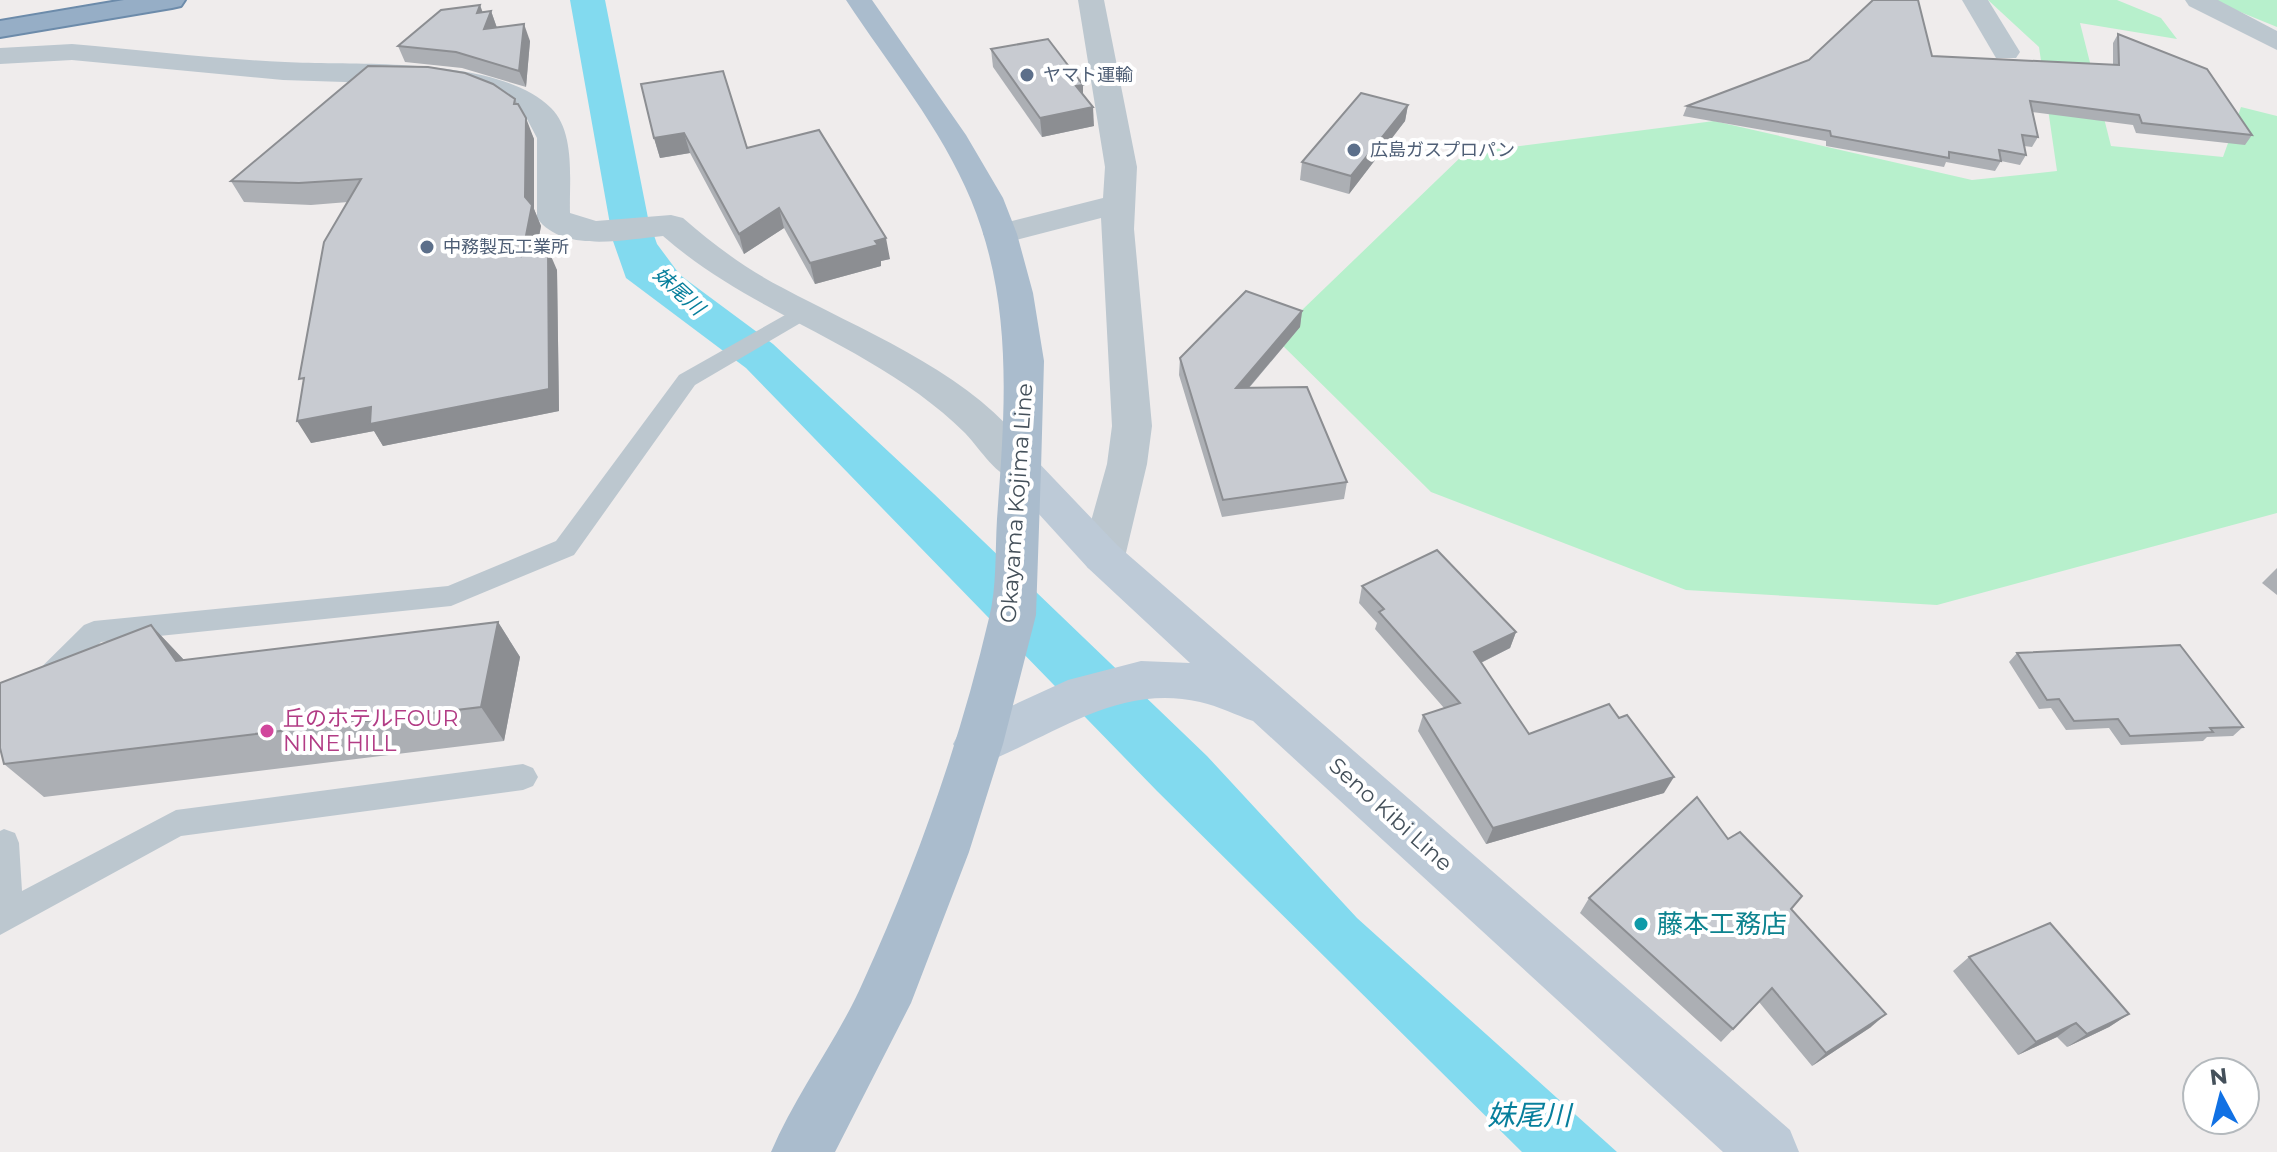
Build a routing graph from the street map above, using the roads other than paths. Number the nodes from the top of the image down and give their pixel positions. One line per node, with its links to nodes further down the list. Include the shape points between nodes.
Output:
1 (172, 0): 6 (highway)
2 (859, 0): 11 (main road, Okayama Kojima Line, via 951,135 987,198)
3 (1091, 0): 10 (street, via 1121,167)
4 (1975, 0): 8 (street)
5 (2198, 0): 7 (street)
6 (0, 29)
7 (2277, 42)
8 (2006, 52)
9 (0, 56): 12 (street, via 72,52 283,71 437,76 481,84 540,114 552,138 554,218 572,230 671,225 697,251)
10 (1118, 204): 11 (street); 14 (street, via 1132,426)
11 (1000, 234): 13 (main road, Okayama Kojima Line, via 1025,361)
12 (792, 319): 13 (street, via 941,391); 16 (lane, via 687,380 565,548 451,596 94,632)
13 (1021, 469): 14 (main road, Seno Kibi Line); 17 (main road, Okayama Kojima Line, via 1013,615)
14 (1103, 557): 15 (main road, Seno Kibi Line)
15 (1271, 706): 17 (main road, via 1198,683 1118,682 1081,694); 22 (main road, Seno Kibi Line)
16 (0, 726)
17 (978, 744): 21 (main road, Okayama Kojima Line, via 943,852 883,1003)
18 (523, 777): 20 (lane, via 176,823)
19 (4, 843): 20 (lane)
20 (3, 918)
21 (802, 1152)
22 (1768, 1152)

